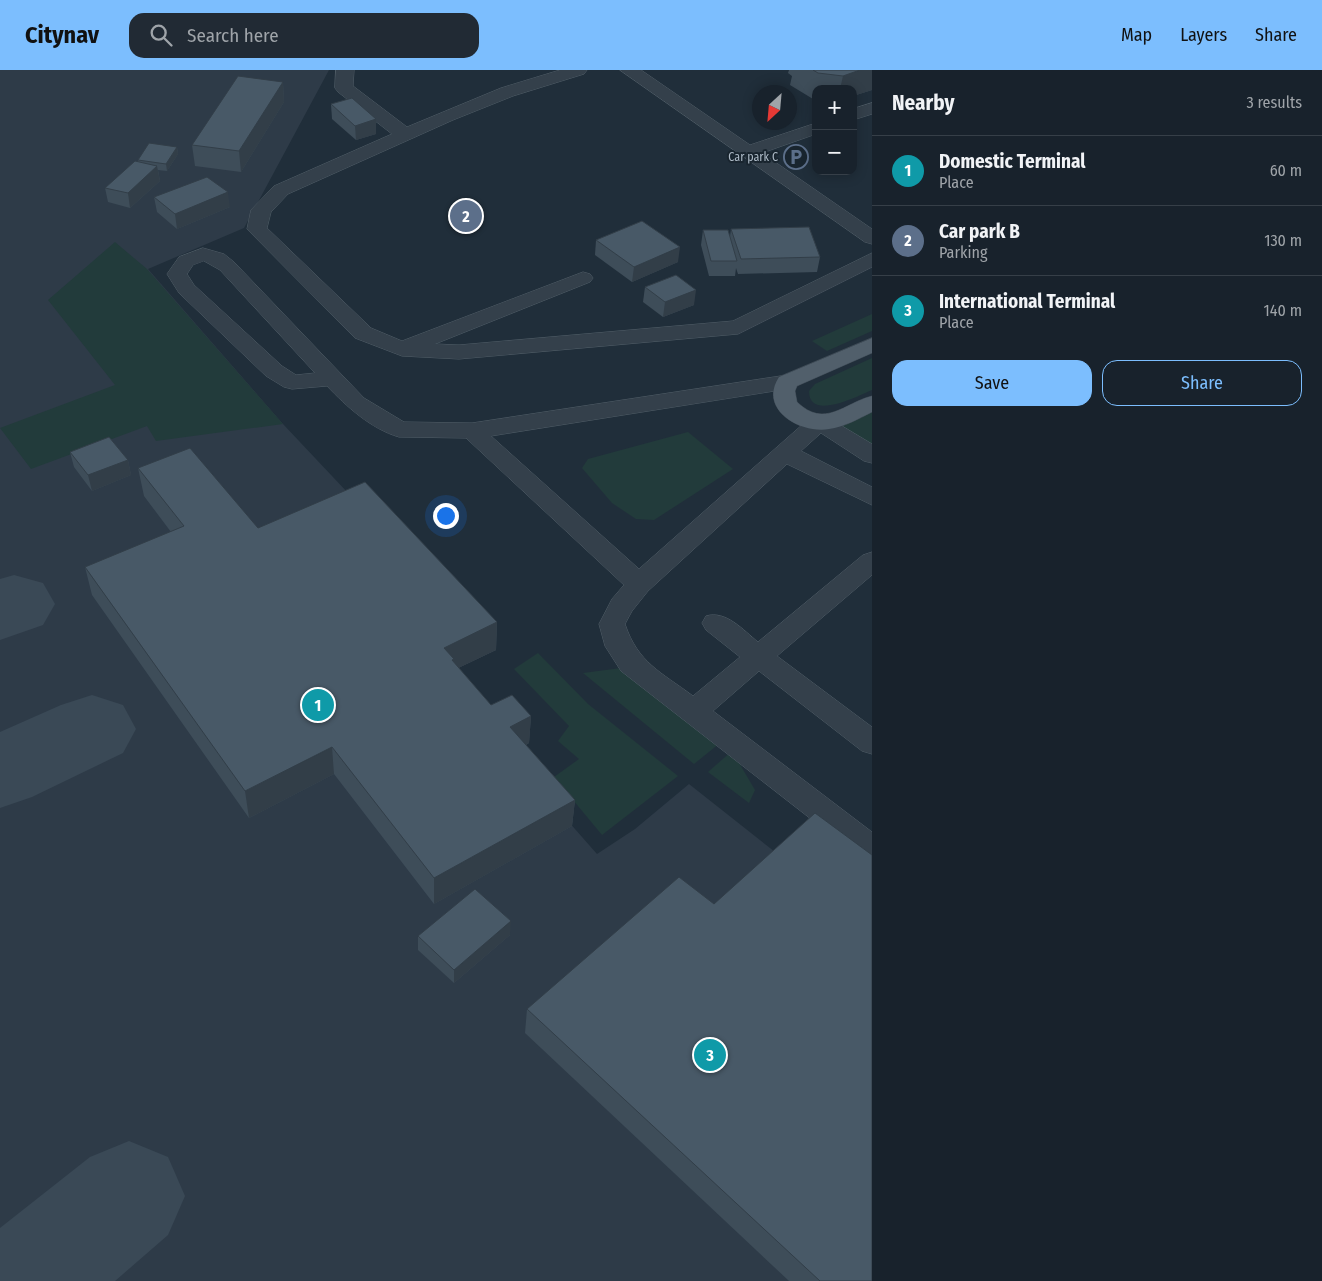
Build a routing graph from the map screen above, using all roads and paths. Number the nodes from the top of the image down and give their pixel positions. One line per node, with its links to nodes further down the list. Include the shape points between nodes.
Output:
1 (345, 70): 7 (lane, via 344,88)
2 (578, 70): 7 (lane, via 507,92)
3 (628, 70): 8 (lane)
4 (872, 108): 5 (lane)
5 (857, 114)
6 (812, 129): 8 (lane)
7 (405, 135): 13 (lane, via 281,190 260,210 257,230 363,333)
8 (747, 152): 9 (lane)
9 (872, 238)
10 (872, 259): 13 (lane, via 738,327 459,352)
11 (583, 278): 13 (lane)
12 (872, 345): 15 (main road)
13 (402, 349)
14 (332, 378): 14 (lane, via 292,382 274,371 186,290 177,274 186,261 203,254 227,266); 18 (lane, via 356,403 399,430)
15 (787, 382): 17 (main road, via 782,389 785,404 802,417); 18 (lane)
16 (872, 403): 17 (main road)
17 (830, 420): 19 (lane); 20 (lane)
18 (472, 431): 23 (lane)
19 (784, 453): 21 (lane); 23 (lane)
20 (872, 454)
21 (872, 497)
22 (872, 561): 25 (lane)
23 (639, 584): 26 (lane, via 621,606 612,624 619,646 631,664)
24 (715, 623): 25 (lane)
25 (758, 658): 26 (lane); 27 (lane)
26 (694, 712): 28 (lane)
27 (872, 743)
28 (872, 849)

